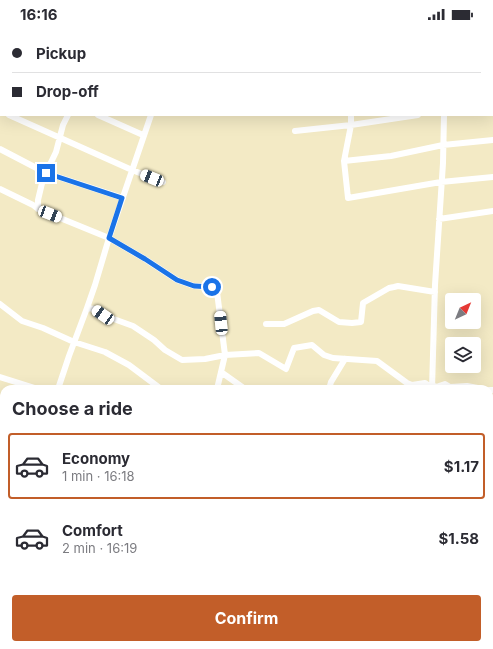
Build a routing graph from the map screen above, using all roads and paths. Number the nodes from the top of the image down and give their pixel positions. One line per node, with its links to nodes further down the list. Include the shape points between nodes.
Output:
1 (11, 116): 11 (street)
2 (68, 116): 11 (street)
3 (100, 116): 10 (street)
4 (151, 116): 10 (street)
5 (351, 116): 8 (street)
6 (411, 116): 8 (street)
7 (444, 116): 13 (street)
8 (351, 125): 9 (street); 15 (street)
9 (295, 131)
10 (143, 135): 16 (street)
11 (60, 137): 16 (street); 17 (street)
12 (493, 140): 13 (street)
13 (443, 145): 15 (street, via 391,156); 20 (street)
14 (0, 149): 17 (street)
15 (344, 161): 20 (street, via 348,198)
16 (132, 170): 19 (street); 22 (street)
17 (46, 173): 22 (street); 23 (street)
18 (493, 177): 20 (street)
19 (163, 182)
20 (442, 182): 25 (street)
21 (0, 189): 23 (street)
22 (122, 198): 26 (street)
23 (38, 209): 26 (street)
24 (493, 211): 25 (street)
25 (439, 219): 27 (street)
26 (109, 238): 29 (street); 32 (street, via 177,280 194,286 212,287 217,292)
27 (435, 292): 30 (street, via 398,286 389,288 363,302 361,322 339,322 319,310 281,325); 45 (street)
28 (0, 304): 31 (street, via 22,321)
29 (87, 308): 31 (street); 32 (street, via 133,326 182,360)
30 (266, 324)
31 (74, 342): 37 (street); 38 (street, via 104,352 129,365)
32 (225, 355): 33 (street, via 259,353 286,370 294,348 312,345 324,355); 34 (street)
33 (345, 359): 41 (street); 42 (street, via 378,361)
34 (221, 372): 39 (street); 40 (street)
35 (0, 377): 36 (street)
36 (25, 385)
37 (59, 385)
38 (156, 385)
39 (218, 385)
40 (239, 385)
41 (330, 385)
42 (412, 385)
43 (412, 385): 44 (street)
44 (428, 385)
45 (432, 385)

